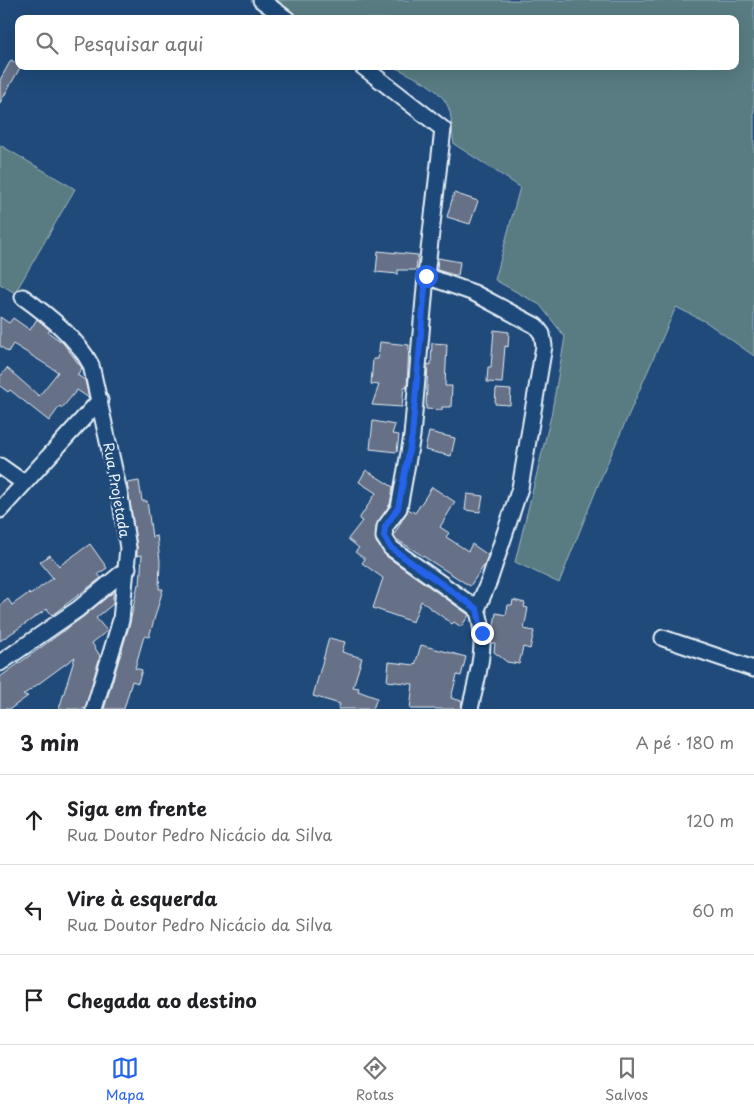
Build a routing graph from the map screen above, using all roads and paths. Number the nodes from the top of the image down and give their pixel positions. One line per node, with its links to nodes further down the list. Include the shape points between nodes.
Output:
1 (261, 0): 2 (street)
2 (282, 15)
3 (367, 70): 4 (street, via 443,129)
4 (426, 276): 11 (street, via 412,436 398,508 385,527 384,537 391,548); 11 (street, via 474,293 536,326 542,334 544,346 520,488)
5 (23, 297): 6 (street, Rua Projetada, via 86,356)
6 (100, 400): 8 (street); 10 (street, Rua Projetada, via 120,496)
7 (0, 466): 8 (street)
8 (24, 483): 9 (street)
9 (0, 510)
10 (128, 568): 13 (street, via 78,609); 15 (street, Rua Projetada, via 121,620)
11 (477, 609): 16 (street, via 482,633 481,658)
12 (663, 638): 14 (street)
13 (0, 663)
14 (754, 669)
15 (94, 709)
16 (470, 709)

